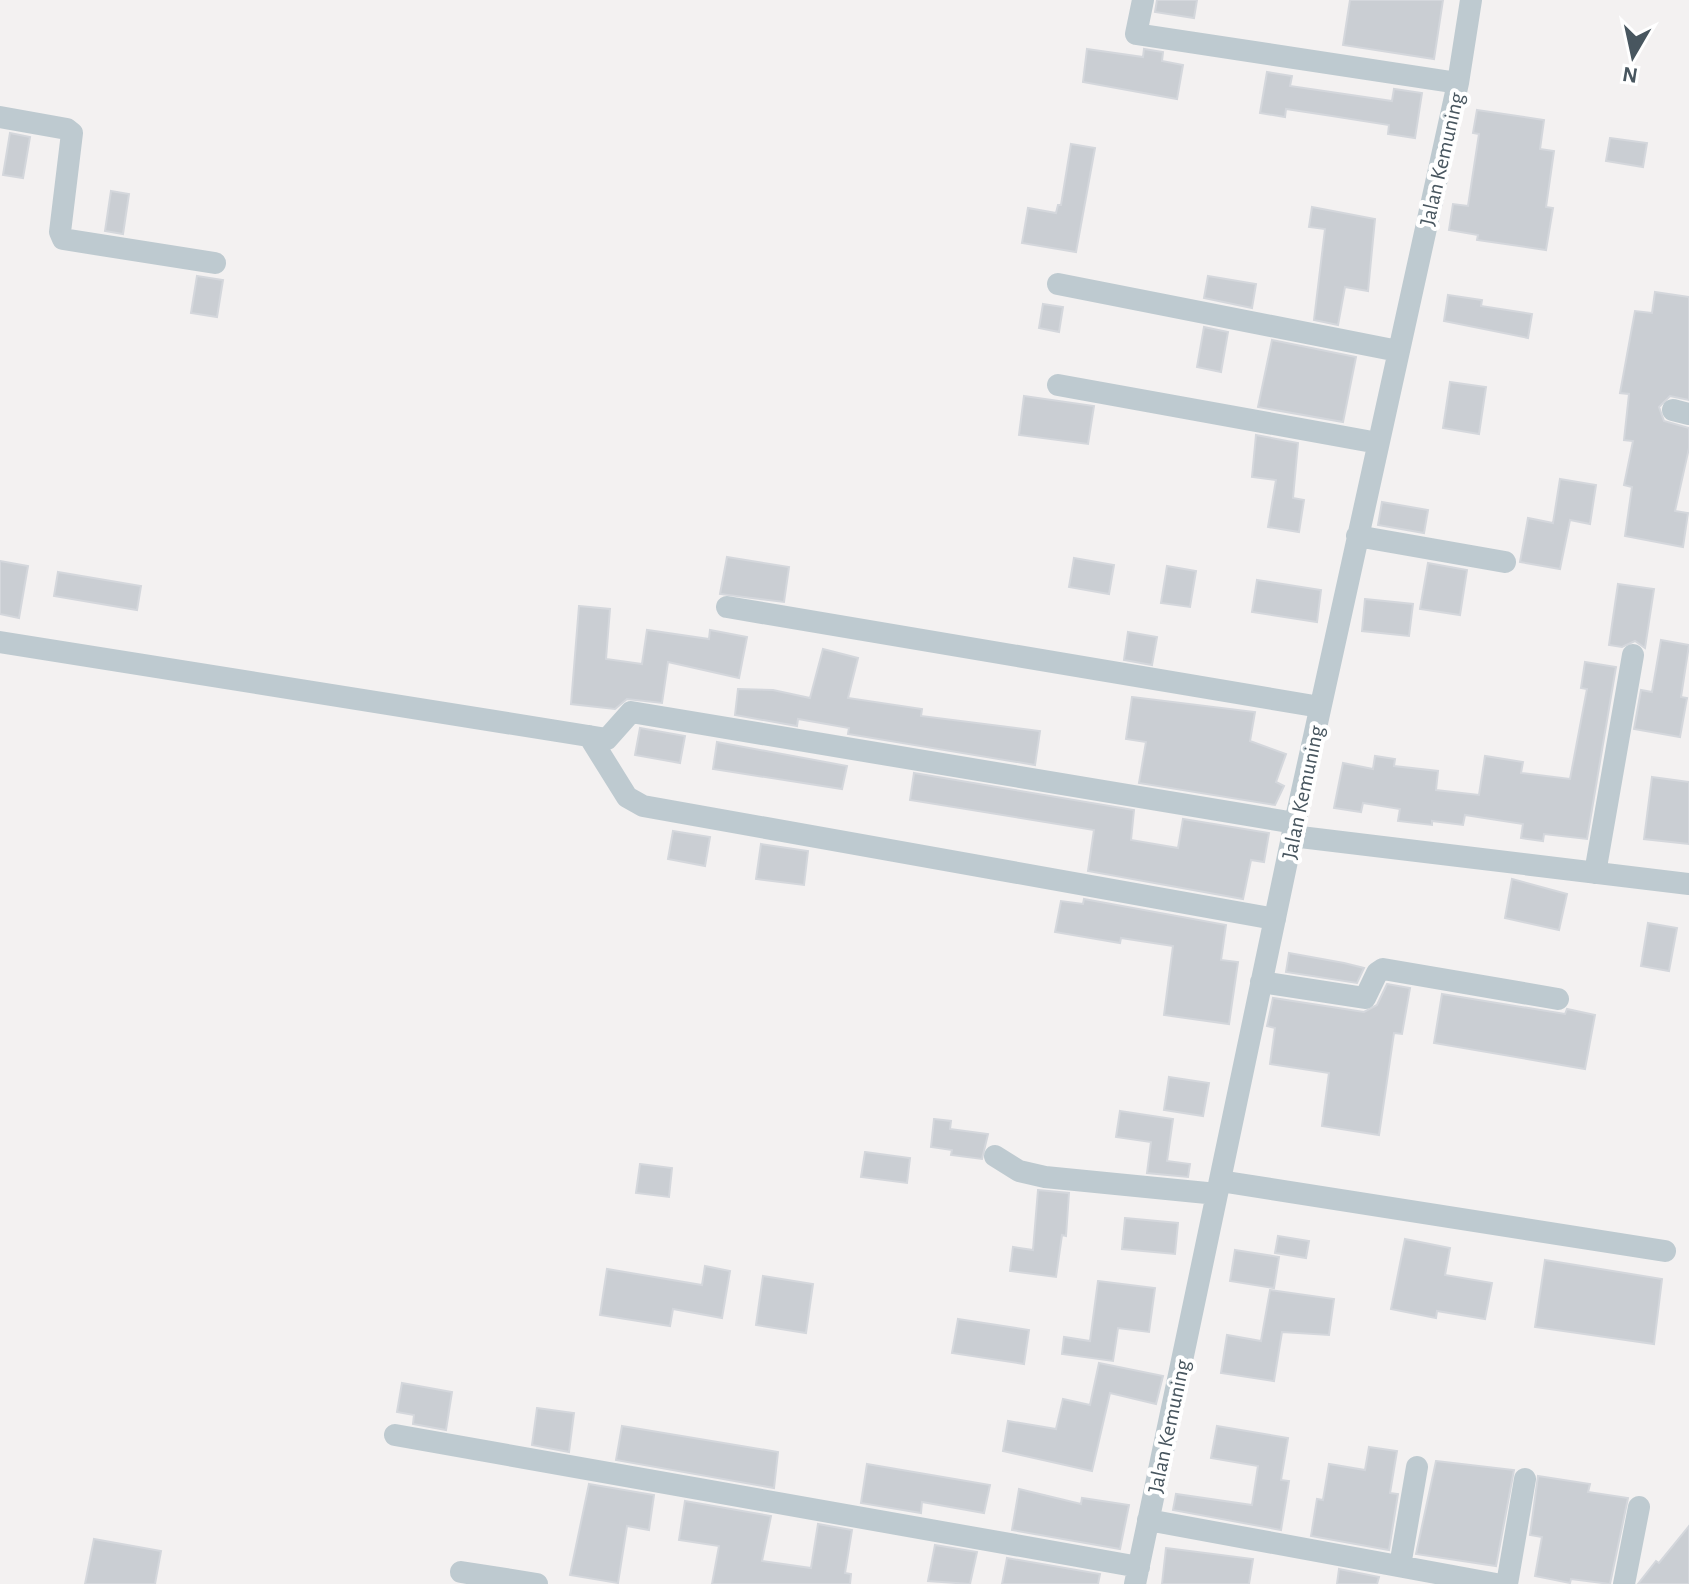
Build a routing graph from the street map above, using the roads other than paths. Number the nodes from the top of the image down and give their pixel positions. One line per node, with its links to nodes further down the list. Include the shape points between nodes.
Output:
1 (1143, 0): 3 (street, via 1136,34)
2 (1471, 0): 3 (street, Jalan Kemuning)
3 (1458, 83): 7 (street, Jalan Kemuning)
4 (0, 117): 5 (street, via 72,133 63,239)
5 (215, 263)
6 (1058, 284): 7 (street)
7 (1398, 351): 9 (street, Jalan Kemuning)
8 (1058, 385): 9 (street)
9 (1378, 443): 10 (street, Jalan Kemuning)
10 (1357, 536): 11 (street); 15 (street, Jalan Kemuning)
11 (1505, 562)
12 (727, 607): 15 (street)
13 (0, 642): 16 (street)
14 (1633, 655): 18 (street)
15 (1320, 707): 17 (street, Jalan Kemuning)
16 (589, 736): 17 (street, via 611,737 631,712); 20 (street, via 627,797 643,806)
17 (1294, 830): 18 (street); 20 (street, Jalan Kemuning)
18 (1595, 873): 19 (street)
19 (1689, 884)
20 (1275, 919): 21 (street, Jalan Kemuning)
21 (1261, 982): 22 (street, via 1365,998 1383,969); 24 (street, Jalan Kemuning)
22 (1558, 999)
23 (995, 1156): 24 (street, via 1019,1171 1045,1177)
24 (1218, 1188): 25 (street); 30 (street, Jalan Kemuning)
25 (1665, 1251)
26 (395, 1435): 33 (street)
27 (1417, 1467): 31 (street)
28 (1525, 1479): 36 (street)
29 (1639, 1507): 37 (street)
30 (1148, 1520): 31 (street); 33 (street, Jalan Kemuning)
31 (1400, 1566): 35 (street)
32 (461, 1572): 34 (street)
33 (1137, 1576)
34 (537, 1584)
35 (1496, 1584)
36 (1507, 1584)
37 (1624, 1584)

